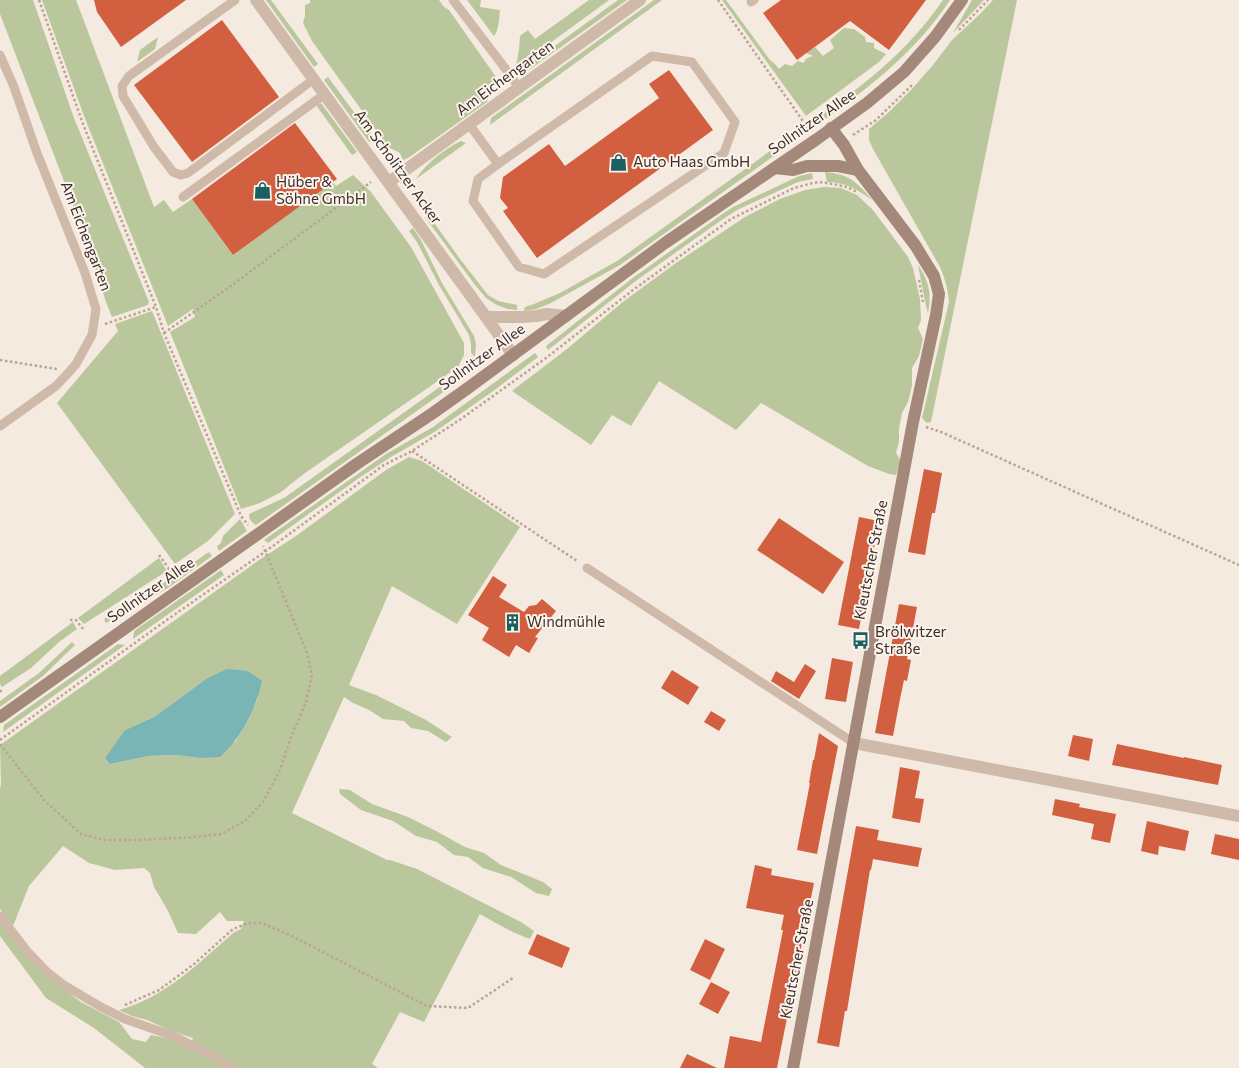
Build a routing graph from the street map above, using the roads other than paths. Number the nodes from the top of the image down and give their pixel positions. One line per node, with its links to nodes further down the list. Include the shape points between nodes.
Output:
1 (235, 0): 7 (lane, via 129,76 122,86 123,96 173,172 188,173)
2 (256, 0): 7 (street, Am Scholitzer Acker)
3 (453, 0): 8 (lane)
4 (640, 0): 8 (street, Am Eichengarten)
5 (962, 0): 11 (main road, Sollnitzer Allee, via 904,72)
6 (0, 55): 20 (lane, Am Eichengarten, via 96,309 92,335 76,364 56,386)
7 (314, 79): 9 (street, Am Scholitzer Acker)
8 (519, 88): 10 (street, Am Eichengarten)
9 (324, 94): 15 (street, Am Scholitzer Acker); 16 (lane)
10 (469, 124): 12 (lane); 15 (street, Am Eichengarten)
11 (832, 128): 13 (main road, Sollnitzer Allee); 14 (main road, Kleutscher Straße)
12 (498, 164): 12 (lane, via 478,179 473,202 519,267 544,274 724,153 735,122 692,62 652,56)
13 (775, 168): 14 (main road, via 793,170 807,166 838,166); 18 (main road, Sollnitzer Allee)
14 (858, 170): 23 (main road, Kleutscher Straße, via 915,245 934,276 939,294)
15 (386, 178): 17 (street, Am Scholitzer Acker)
16 (183, 197)
17 (486, 316): 18 (street); 19 (street, Am Scholitzer Acker)
18 (566, 316): 19 (main road, Sollnitzer Allee)
19 (512, 355): 22 (main road, Sollnitzer Allee)
20 (0, 426)
21 (587, 568): 23 (lane)
22 (0, 717)
23 (854, 743): 24 (street); 27 (main road, Kleutscher Straße)
24 (1239, 816)
25 (0, 916): 26 (lane, via 27,952 64,985 125,1019 176,1037)
26 (234, 1068)
27 (793, 1068)

